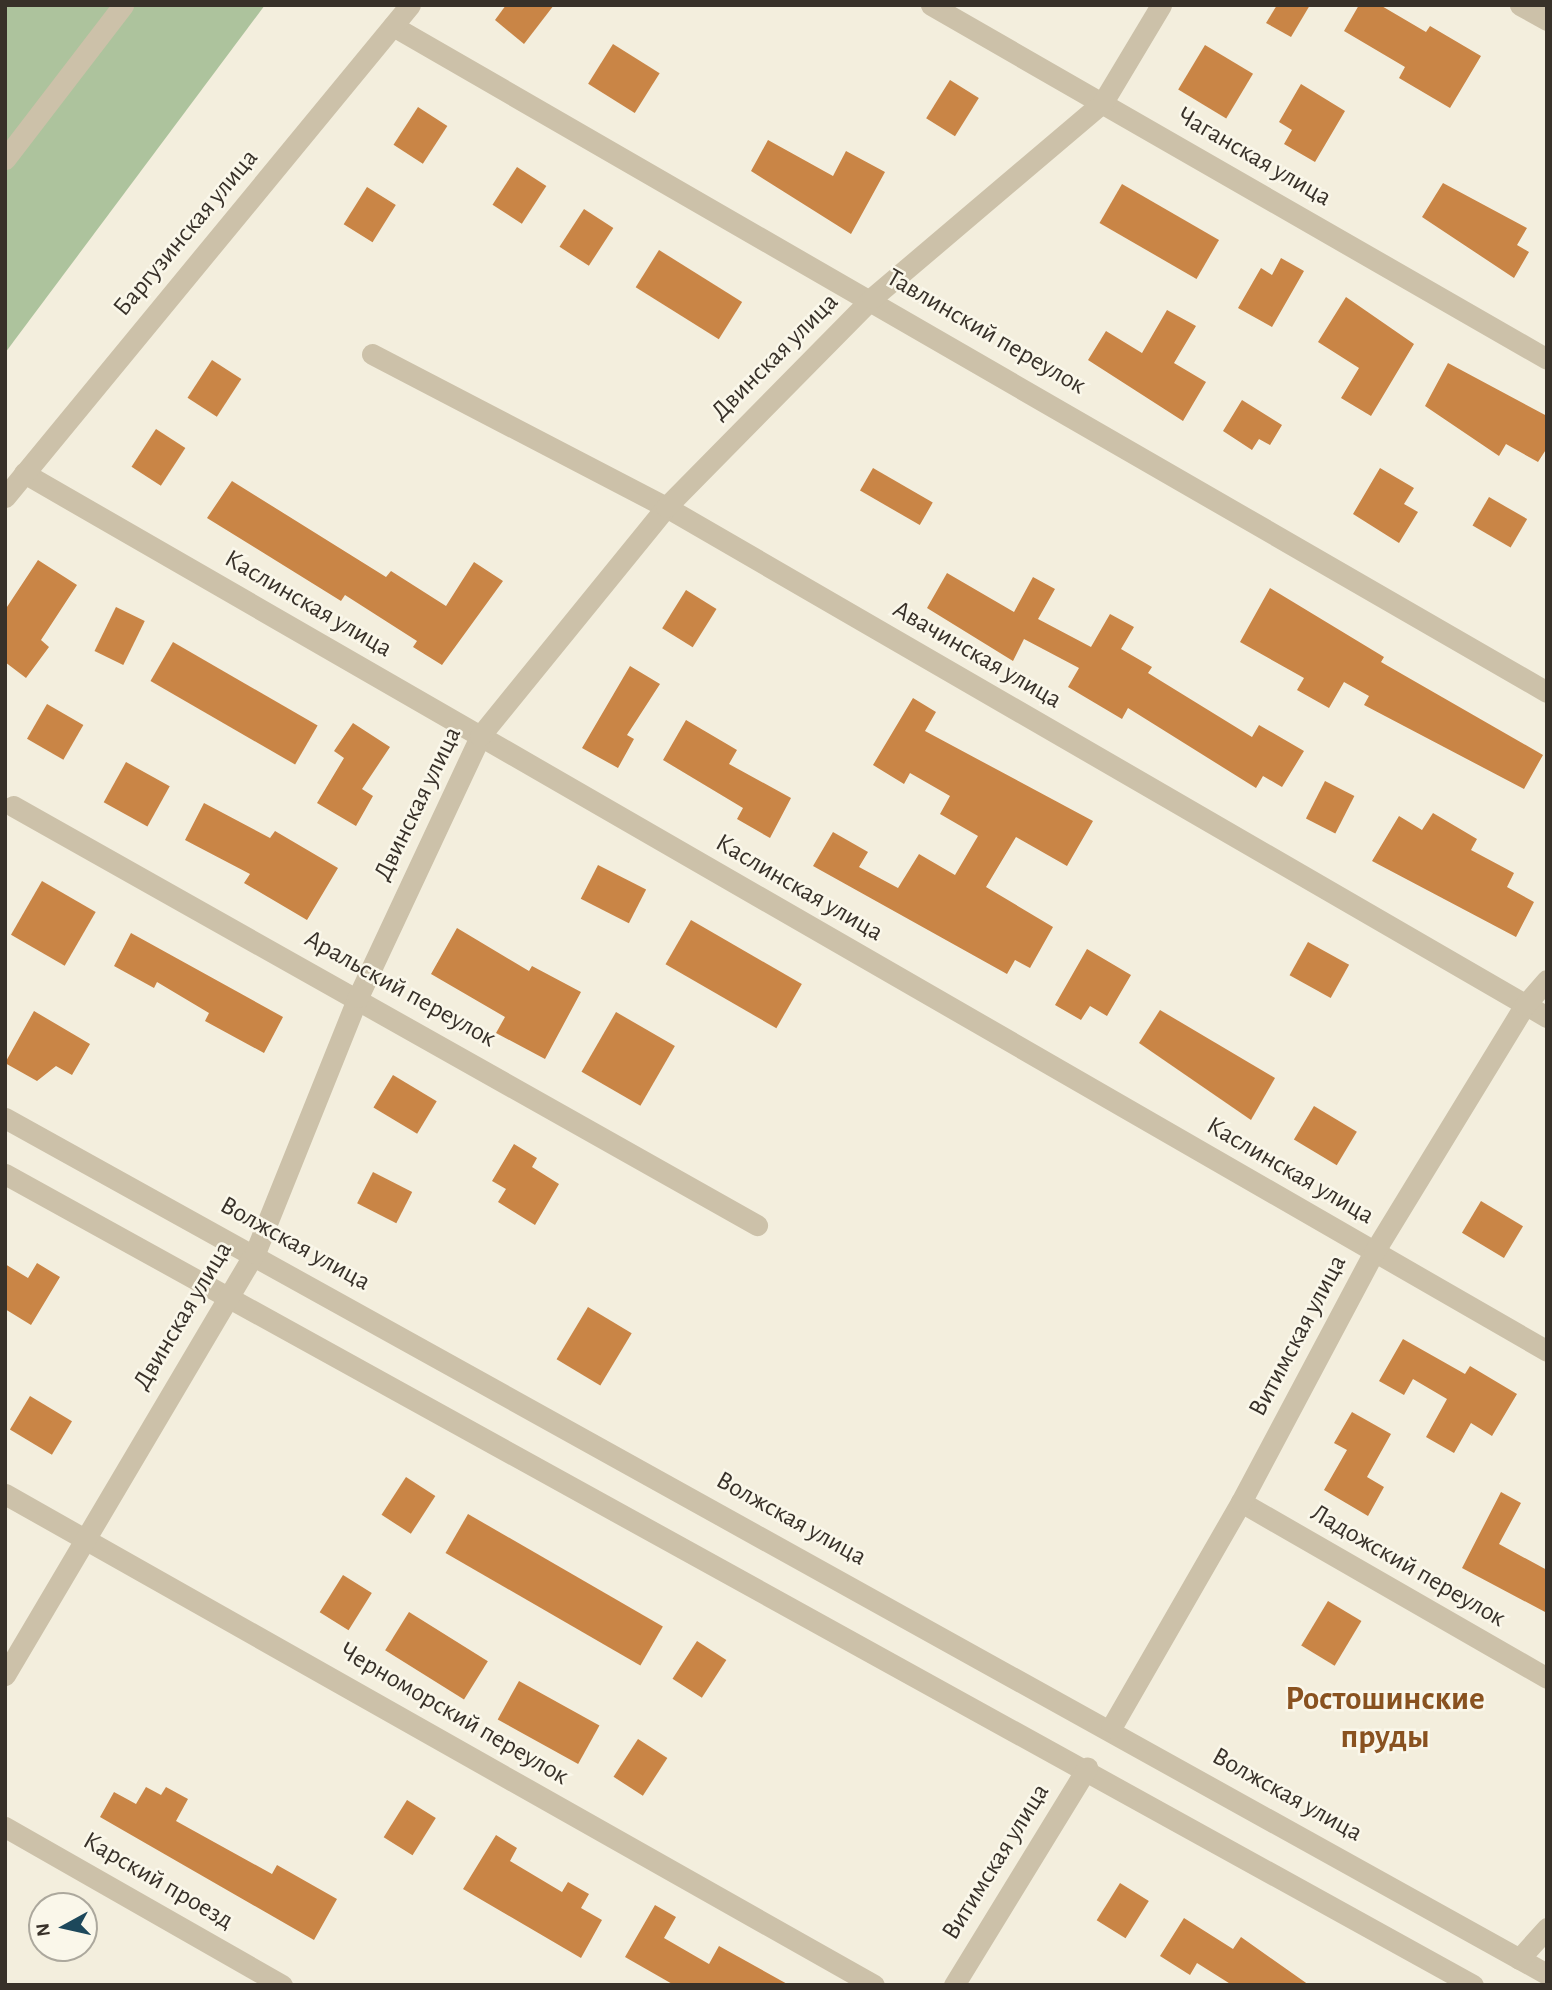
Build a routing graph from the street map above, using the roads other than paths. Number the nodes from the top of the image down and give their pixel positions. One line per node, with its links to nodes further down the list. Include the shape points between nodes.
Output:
1 (123, 5): 9 (street)
2 (410, 5): 7 (street, Баргузинская улица)
3 (931, 5): 8 (street, Чаганская улица)
4 (1161, 5): 8 (street, Двинская улица)
5 (1520, 5): 6 (street)
6 (1547, 20)
7 (393, 26): 10 (street, Тавлинский переулок); 13 (street, Баргузинская улица)
8 (1103, 102): 10 (street, Двинская улица); 12 (street, Чаганская улица)
9 (5, 159)
10 (872, 298): 15 (street, Двинская улица); 16 (street, Тавлинский переулок)
11 (372, 354): 15 (street, Авачинская улица)
12 (1547, 359)
13 (24, 473): 14 (street, Баргузинская улица); 17 (street, Каслинская улица)
14 (5, 497)
15 (666, 507): 17 (street, Двинская улица); 21 (street, Авачинская улица)
16 (1547, 692)
17 (480, 736): 20 (street, Двинская улица); 26 (street, Каслинская улица)
18 (13, 806): 20 (street, Аральский переулок)
19 (1547, 979): 21 (street, Витимская улица)
20 (358, 997): 25 (street, Аральский переулок); 27 (street, Двинская улица)
21 (1525, 1004): 22 (street, Авачинская улица); 26 (street, Витимская улица)
22 (1547, 1017)
23 (5, 1118): 27 (street, Волжская улица)
24 (5, 1174): 28 (street)
25 (757, 1225)
26 (1374, 1252): 29 (street, Каслинская улица); 31 (street, Витимская улица)
27 (255, 1253): 28 (street, Двинская улица); 35 (street, Волжская улица)
28 (228, 1296): 32 (street, Двинская улица); 36 (street)
29 (1547, 1351)
30 (5, 1494): 32 (street, Черноморский переулок)
31 (1241, 1502): 34 (street, Ладожский переулок); 35 (street, Витимская улица)
32 (83, 1536): 33 (street, Двинская улица); 42 (street, Черноморский переулок)
33 (5, 1675)
34 (1547, 1678)
35 (1111, 1728): 39 (street, Волжская улица)
36 (1087, 1768): 43 (street, Витимская улица); 44 (street)
37 (5, 1827): 41 (street, Карский проезд)
38 (1547, 1928): 39 (street)
39 (1520, 1959): 40 (street, Волжская улица)
40 (1547, 1974)
41 (282, 1985)
42 (874, 1985)
43 (954, 1985)
44 (1473, 1985)

